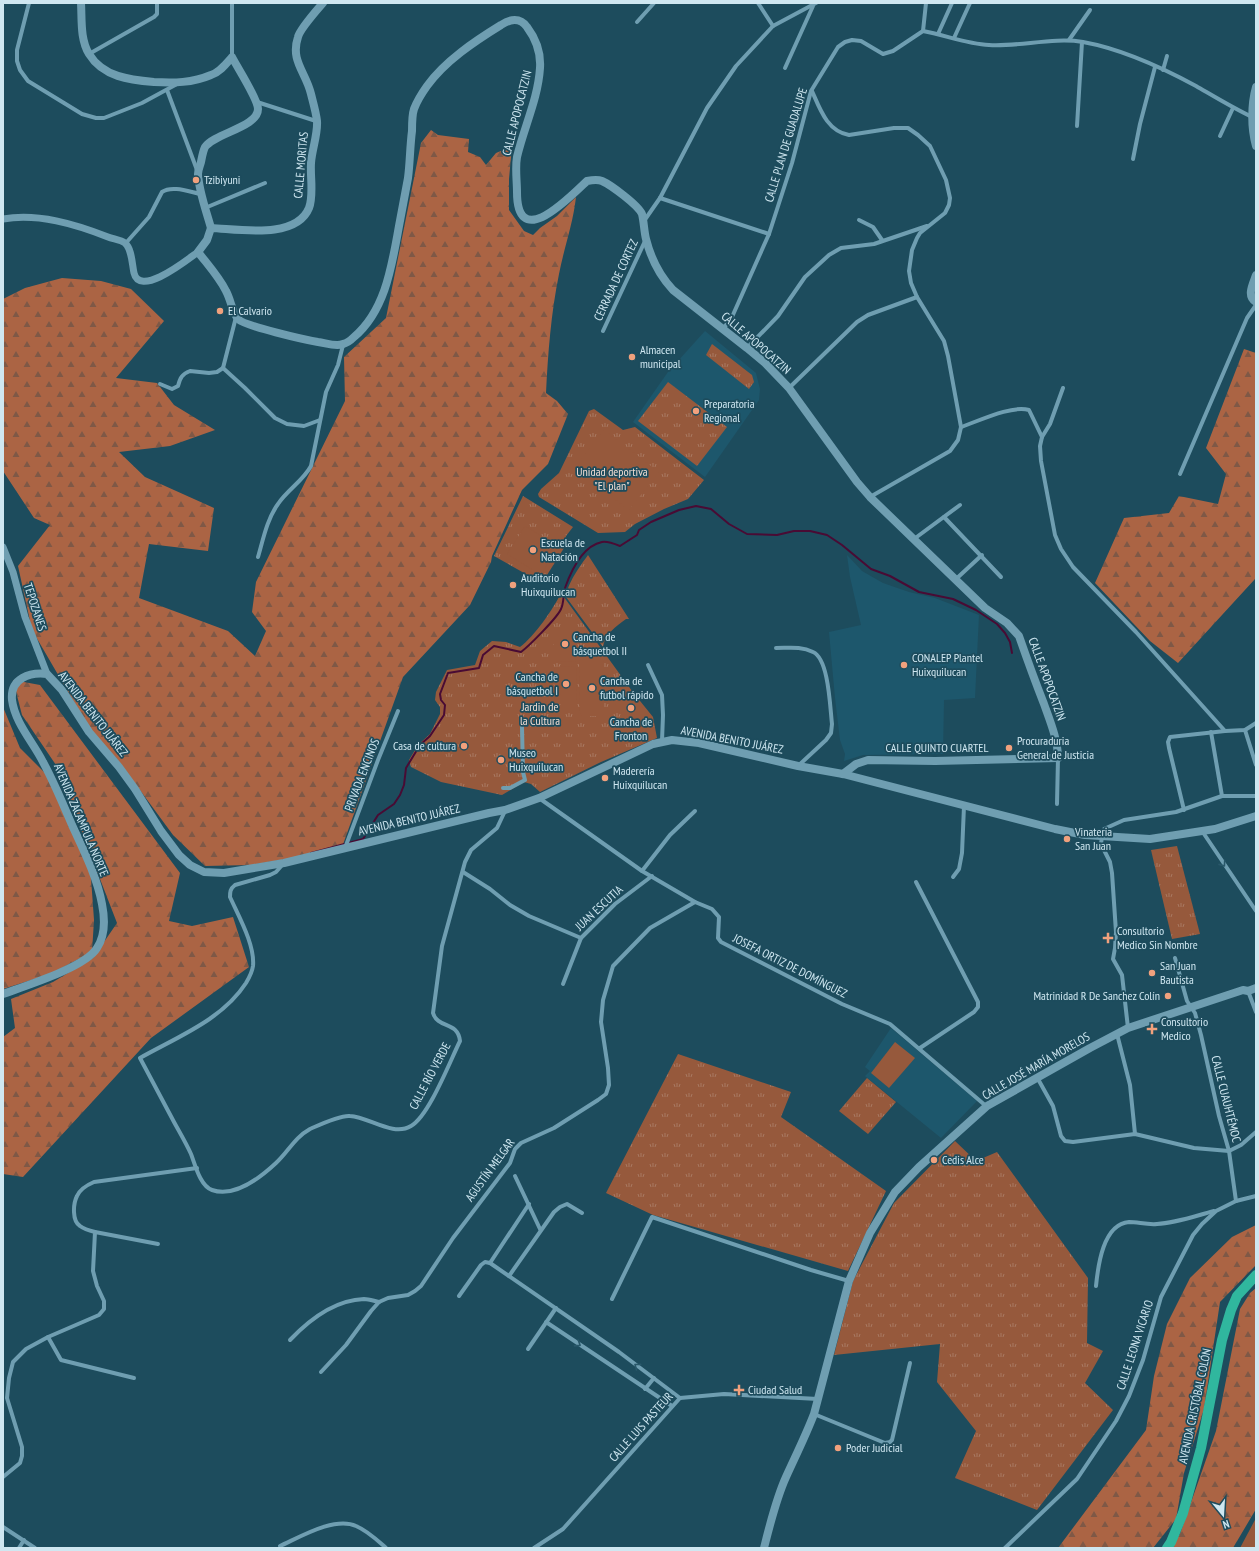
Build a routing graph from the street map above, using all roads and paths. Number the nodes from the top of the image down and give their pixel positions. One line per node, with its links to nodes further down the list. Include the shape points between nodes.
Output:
1 (29, 3): 28 (street, via 17,57 22,73 28,81 39,88 82,114 96,118 104,118)
2 (81, 3): 20 (main road, via 83,37)
3 (157, 3): 20 (street, via 157,14 154,17)
4 (232, 3): 22 (street)
5 (323, 3): 34 (main road, CALLE MORITAS, via 298,35 296,48 296,62 310,92)
6 (654, 3): 13 (street)
7 (758, 3): 14 (street)
8 (926, 3): 15 (street)
9 (952, 3): 16 (street)
10 (970, 3): 17 (street)
11 (815, 4): 14 (street); 24 (street)
12 (1090, 10): 18 (street)
13 (637, 22)
14 (773, 26): 42 (street, via 736,66 707,108)
15 (923, 31): 16 (street); 29 (street, CALLE PLAN DE GUADALUPE, via 883,54 857,40 844,42 838,47)
16 (938, 34): 17 (street)
17 (954, 38): 18 (street, via 987,45)
18 (1069, 40): 19 (street)
19 (1082, 42): 23 (street, via 1117,51); 35 (street)
20 (89, 54): 26 (main road, via 105,71 118,76 131,80)
21 (1167, 56): 25 (street)
22 (232, 57): 26 (main road, via 212,75 192,82); 30 (main road)
23 (1155, 67): 25 (street); 38 (street)
24 (785, 68)
25 (1164, 70): 32 (street)
26 (179, 83): 28 (street)
27 (1256, 87): 31 (main road)
28 (167, 90): 39 (street)
29 (811, 91): 47 (street, via 824,116 836,130 849,135 908,128 930,146 946,180 950,198 945,213); 49 (street, CALLE PLAN DE GUADALUPE, via 792,163)
30 (257, 102): 34 (street); 39 (main road, via 258,110 251,120 215,138 204,148)
31 (1255, 103): 33 (main road)
32 (1233, 108): 33 (street); 36 (street)
33 (1253, 117): 37 (main road, via 1253,137)
34 (317, 122): 48 (main road, CALLE MORITAS, via 311,162 311,201 309,209 298,221 285,228 268,231)
35 (1077, 126)
36 (1220, 136)
37 (1256, 146)
38 (1133, 159)
39 (198, 173): 41 (main road)
40 (265, 183): 43 (street)
41 (201, 194): 43 (main road); 52 (street, via 171,188 162,192 149,217)
42 (660, 198): 46 (street); 49 (street)
43 (205, 208): 48 (main road)
44 (3, 220): 52 (street, via 36,217 92,231)
45 (859, 220): 51 (street, via 873,226)
46 (643, 222): 50 (main road, CALLE APOPOCATZIN); 60 (main road, CALLE APOPOCATZIN, via 638,208 612,187 595,179 587,181 541,219 526,219 521,215 517,204 517,159 538,85 540,54 526,25 518,19 509,20 458,55 440,71 420,96 414,111 408,177 392,267 382,296 368,323)
47 (930, 225): 51 (street); 55 (street, via 920,233 912,250 909,271)
48 (211, 228): 53 (main road, via 207,240)
49 (769, 234): 58 (street, CALLE PLAN DE GUADALUPE, via 732,316)
50 (646, 238): 58 (main road, CALLE APOPOCATZIN, via 662,278); 59 (street, CERRADA DE CORTEZ)
51 (882, 240): 61 (street, via 870,245 841,248 829,255 805,277 778,316)
52 (125, 244): 53 (street, via 134,275 139,280 146,281 166,274)
53 (198, 252): 57 (main road, via 226,289)
54 (1256, 275): 56 (main road, via 1250,292)
55 (917, 297): 64 (street, via 868,315 857,322); 67 (street, via 944,341)
56 (1256, 304): 69 (street, via 1247,318)
57 (236, 317): 60 (main road, via 240,322 258,327); 62 (street)
58 (723, 330): 61 (main road, CALLE APOPOCATZIN)
59 (603, 331)
60 (343, 345): 66 (street, via 338,365 326,392)
61 (747, 348): 64 (main road, CALLE APOPOCATZIN)
62 (223, 368): 63 (street, via 217,372 185,373 181,376 178,386 172,389); 66 (street, via 275,418 287,424 304,426)
63 (160, 384)
64 (789, 388): 70 (main road, CALLE APOPOCATZIN)
65 (1063, 388): 68 (street, via 1050,424)
66 (320, 420): 76 (street, via 311,466 277,505)
67 (961, 427): 68 (street, via 1022,408 1029,410); 70 (street, via 958,440 950,451)
68 (1042, 437): 86 (street, via 1040,462 1055,534 1061,549 1073,567 1136,632)
69 (1180, 474)
70 (870, 497): 73 (main road, CALLE APOPOCATZIN)
71 (960, 505): 72 (street)
72 (944, 517): 73 (street); 75 (street)
73 (914, 539): 78 (main road, CALLE APOPOCATZIN)
74 (3, 547): 81 (street, TEPOZANES, via 13,572 25,617)
75 (982, 555): 77 (street); 78 (street)
76 (258, 557)
77 (1001, 577)
78 (956, 579): 89 (main road, CALLE APOPOCATZIN, via 985,608 1013,628 1019,636 1051,723)
79 (776, 648): 91 (street, via 796,647 814,652 819,655 825,668 831,733)
80 (648, 665): 88 (street, via 662,695)
81 (47, 674): 106 (main road, AVENIDA BENITO JUÁREZ, via 62,690 89,732 119,767 161,831 185,861 197,870 212,874); 118 (main road, AVENIDA ZACAMPULA NORTE, via 27,674 14,686 12,701 21,724 43,761 91,868 102,903 103,935 94,953 86,959 55,975)
82 (398, 711): 105 (street, PRIVADA ENCINOS)
83 (1256, 723): 85 (street)
84 (522, 727): 93 (street, via 525,780 510,788)
85 (1245, 730): 86 (street); 90 (street)
86 (1225, 731): 87 (street)
87 (1211, 732): 94 (street); 100 (street, via 1173,736 1168,740)
88 (662, 741): 91 (main road, AVENIDA BENITO JUÁREZ, via 699,743); 96 (main road, AVENIDA BENITO JUÁREZ)
89 (1058, 758): 92 (main road, CALLE QUINTO CUARTEL, via 868,760 856,764); 97 (street, CALLE APOPOCATZIN)
90 (1256, 765)
91 (798, 766): 92 (main road, AVENIDA BENITO JUÁREZ)
92 (843, 774): 98 (main road, AVENIDA BENITO JUÁREZ)
93 (503, 788)
94 (1222, 796): 95 (street); 100 (street)
95 (1256, 796)
96 (539, 798): 99 (main road, AVENIDA BENITO JUÁREZ); 107 (street, JOSEFA ORTIZ DE DOMÍNGUEZ)
97 (1057, 804)
98 (964, 806): 104 (main road, AVENIDA BENITO JUÁREZ, via 1055,829); 110 (street, via 962,853 959,869)
99 (505, 810): 105 (main road, AVENIDA BENITO JUÁREZ); 108 (street, CALLE RÍO VERDE, via 497,828 471,850)
100 (1184, 810): 104 (street, via 1124,820 1108,826)
101 (695, 811): 107 (street, via 670,835)
102 (1256, 816): 103 (main road, AVENIDA BENITO JUÁREZ, via 1225,827)
103 (1201, 831): 104 (main road, AVENIDA BENITO JUÁREZ, via 1150,839); 113 (street, one-way to 113)
104 (1102, 836): 121 (street, via 1101,844 1110,862 1112,874 1116,932 1113,959 1122,975)
105 (345, 848): 106 (main road, AVENIDA BENITO JUÁREZ)
106 (284, 863): 129 (street, via 276,872 232,888 230,897 248,939 253,967 238,994 195,1029 140,1058)
107 (642, 871): 109 (street, JOSEFA ORTIZ DE DOMÍNGUEZ)
108 (463, 872): 114 (street, via 529,916); 129 (street, CALLE RÍO VERDE, via 442,946 433,1008 434,1017 457,1030 460,1041 422,1116 411,1126 400,1130 348,1116 327,1122 298,1137 277,1162 253,1182 234,1190 211,1190 204,1183)
109 (652, 876): 112 (street, JOSEFA ORTIZ DE DOMÍNGUEZ); 114 (street, JUAN ESCUTIA, via 615,904)
110 (953, 877)
111 (916, 882): 123 (street, via 978,1002 974,1012)
112 (695, 902): 123 (street, JOSEFA ORTIZ DE DOMÍNGUEZ, via 712,909 719,917 718,938 721,942 842,1004 890,1024); 146 (street, AGUSTÍN MELGAR, via 650,928 613,966 603,1000 601,1022 608,1068 609,1085 606,1094 554,1128 521,1143 515,1149 510,1163 453,1238 421,1286 408,1295)
113 (1256, 911)
114 (581, 938): 116 (street, JUAN ESCUTIA)
115 (1175, 958): 119 (street, CALLE CUAUHTÉMOC)
116 (563, 984)
117 (1252, 990): 119 (main road, CALLE JOSÉ MARÍA MORELOS, via 1243,990); 120 (street)
118 (3, 994)
119 (1191, 1007): 121 (main road, CALLE JOSÉ MARÍA MORELOS); 128 (street, CALLE CUAUHTÉMOC, via 1195,1012)
120 (1256, 1012)
121 (1128, 1028): 122 (main road, CALLE JOSÉ MARÍA MORELOS)
122 (1117, 1034): 124 (main road, CALLE JOSÉ MARÍA MORELOS); 127 (street, via 1130,1085)
123 (920, 1048): 125 (street, JOSEFA ORTIZ DE DOMÍNGUEZ)
124 (1038, 1079): 125 (main road, CALLE JOSÉ MARÍA MORELOS); 127 (street, via 1053,1106 1061,1136 1065,1141)
125 (987, 1106): 142 (main road, CALLE JOSÉ MARÍA MORELOS, via 894,1192 870,1232)
126 (1256, 1132): 128 (street)
127 (1135, 1134): 128 (street, via 1194,1148)
128 (1229, 1151): 132 (street, CALLE CUAUHTÉMOC)
129 (197, 1168): 137 (street, via 117,1178 94,1182 84,1187 77,1196 75,1216 79,1226)
130 (515, 1176): 133 (street)
131 (1256, 1196): 132 (street, CALLE LEONA VICARIO)
132 (1236, 1201): 134 (street, CALLE LEONA VICARIO)
133 (529, 1204): 136 (street); 139 (street)
134 (1216, 1211): 143 (street, via 1170,1223 1120,1224 1113,1230 1101,1252); 170 (street, CALLE LEONA VICARIO, via 1193,1235 1161,1296 1140,1368 1116,1421 1077,1479)
135 (582, 1213): 136 (street, via 567,1204 560,1206)
136 (540, 1229): 141 (street)
137 (95, 1232): 138 (street); 149 (street, via 93,1271 104,1301 104,1309 98,1315)
138 (158, 1244)
139 (490, 1263): 141 (street); 144 (street, via 481,1264)
140 (1256, 1275): 171 (main road, AVENIDA CRISTÓBAL COLÓN, via 1237,1296 1231,1310 1222,1340 1201,1448 1183,1513)
141 (509, 1276): 147 (street)
142 (849, 1281): 145 (street, via 652,1217); 158 (main road, CALLE JOSÉ MARÍA MORELOS)
143 (1096, 1286)
144 (459, 1296)
145 (612, 1299)
146 (379, 1302): 150 (street, via 365,1299 350,1301 332,1308 316,1316); 153 (street, via 346,1345)
147 (556, 1308): 148 (street); 155 (street, one-way to 147)
148 (546, 1322): 151 (street); 156 (street, one-way to 156)
149 (48, 1337): 154 (street, via 61,1360); 161 (street, via 26,1349 13,1362 7,1398 22,1447 22,1456 20,1463)
150 (290, 1340)
151 (528, 1349)
152 (910, 1363): 160 (street, via 890,1442 885,1443)
153 (321, 1372)
154 (134, 1378)
155 (654, 1378): 156 (street); 157 (street)
156 (645, 1389): 159 (street)
157 (680, 1398): 158 (street, CALLE LUIS PASTEUR, via 724,1394); 159 (street, CALLE LUIS PASTEUR)
158 (819, 1399): 160 (main road, CALLE JOSÉ MARÍA MORELOS)
159 (672, 1406): 168 (street, CALLE LUIS PASTEUR, via 563,1529)
160 (814, 1414): 169 (main road, CALLE JOSÉ MARÍA MORELOS, via 786,1477)
161 (3, 1477)
162 (3, 1527): 163 (street)
163 (24, 1540): 165 (street); 166 (street)
164 (280, 1546): 167 (street, via 326,1526 342,1523 355,1525 372,1535)
165 (19, 1548)
166 (35, 1548)
167 (386, 1548)
168 (534, 1548)
169 (764, 1548)
170 (1005, 1548)
171 (1167, 1548)

